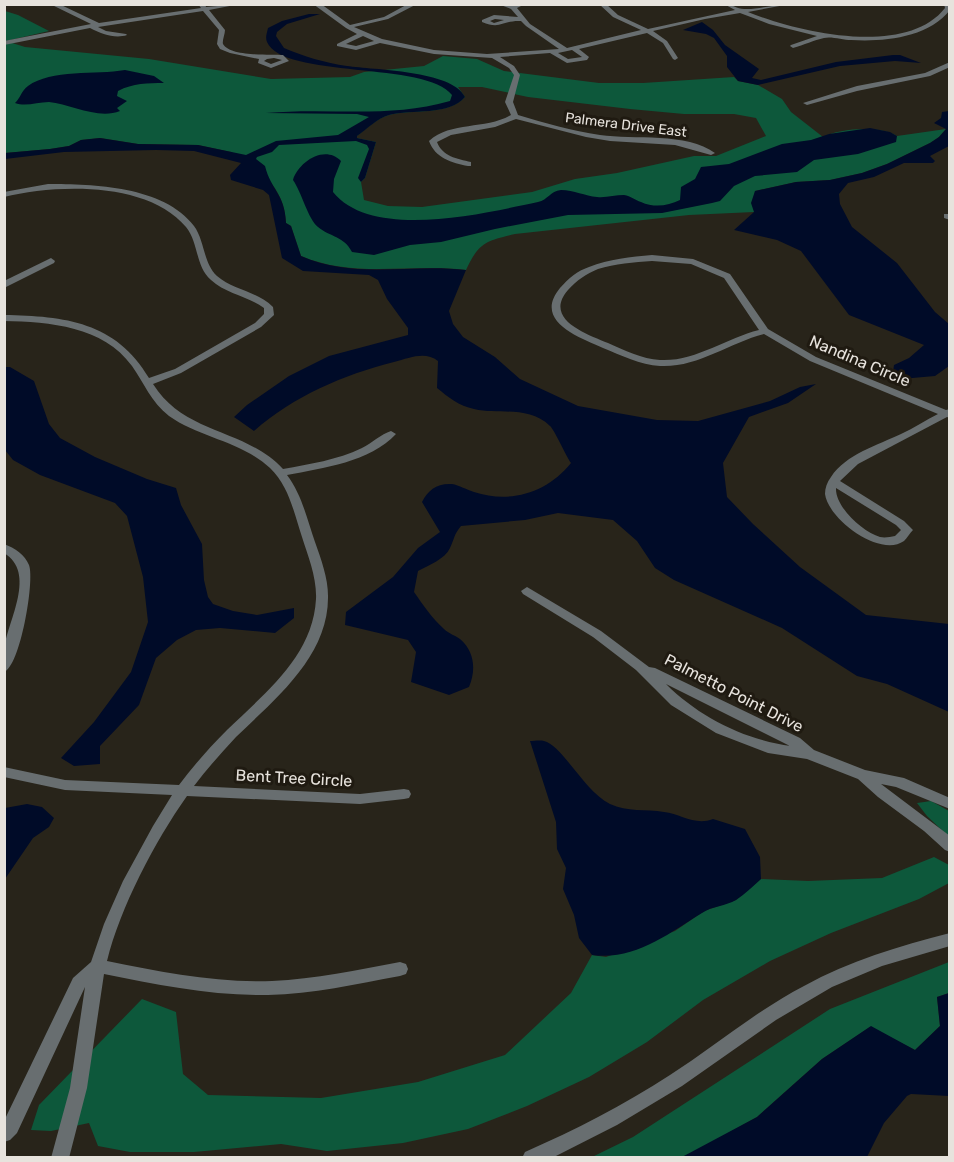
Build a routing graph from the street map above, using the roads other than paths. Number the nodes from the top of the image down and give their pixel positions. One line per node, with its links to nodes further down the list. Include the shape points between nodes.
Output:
1 (53, 4): 16 (street)
2 (237, 4): 11 (street)
3 (316, 4): 17 (street)
4 (414, 4): 17 (street, via 386,18)
5 (501, 4): 12 (street)
6 (522, 4): 12 (street)
7 (602, 4): 18 (street, via 614,15)
8 (727, 4): 13 (street)
9 (787, 4): 13 (street)
10 (947, 4): 21 (street, via 944,14 906,34 874,38)
11 (203, 7): 16 (street); 28 (street, via 222,30 222,47)
12 (513, 7): 14 (street)
13 (741, 11): 18 (street); 21 (street)
14 (521, 19): 15 (street); 25 (street)
15 (512, 20)
16 (94, 25): 19 (street, via 105,33); 23 (street)
17 (348, 27): 20 (street)
18 (647, 31): 25 (street); 29 (street, via 666,43)
19 (124, 34)
20 (363, 34): 22 (street); 22 (street, via 339,45 356,48)
21 (825, 35): 24 (street)
22 (380, 41): 27 (street, via 434,52)
23 (4, 42)
24 (793, 46)
25 (569, 49): 26 (street); 26 (street, via 583,54 585,59 567,62)
26 (553, 52): 27 (street)
27 (493, 56): 32 (street, via 512,67 517,75 509,102)
28 (262, 58)
29 (675, 58)
30 (950, 64): 31 (street, via 926,76)
31 (807, 103)
32 (515, 116): 33 (street, Palmera Drive East, via 563,131 681,144); 34 (street, via 495,125 445,134 433,141 442,155)
33 (711, 153)
34 (468, 164)
35 (4, 195): 40 (street, via 33,187 74,186 154,202 190,225 204,264 215,279 268,307 268,315 258,325 178,371)
36 (51, 261): 37 (street)
37 (4, 285)
38 (4, 318): 40 (street, via 54,321 102,336 125,351)
39 (765, 331): 39 (street, Nandina Circle, via 727,276 708,266 677,259 640,259 584,272 572,280 555,300 554,307 558,317 574,330 654,363 681,361); 41 (street, Nandina Circle, via 831,367)
40 (146, 383): 43 (street, via 173,414 257,454)
41 (948, 414): 44 (street, via 860,458 840,471)
42 (391, 434): 43 (street, via 355,456)
43 (281, 473): 52 (street, via 294,496 317,566 320,615 296,666)
44 (834, 482): 44 (street, via 900,523 908,530 904,536 882,542 860,530 830,497)
45 (4, 548): 48 (street, via 20,559 26,581)
46 (527, 591): 47 (street, Palmetto Point Drive, via 597,634)
47 (641, 667): 49 (street, Palmetto Point Drive, via 795,742); 49 (street, Palmetto Point Drive, via 676,702 721,730 768,748)
48 (4, 668)
49 (809, 754): 51 (street, Palmetto Point Drive)
50 (4, 772): 52 (street, Bent Tree Circle, via 65,785)
51 (862, 775): 54 (street, Palmetto Point Drive, via 899,782); 55 (street, Palmetto Point Drive)
52 (182, 790): 53 (street, Bent Tree Circle, via 360,799); 57 (street, via 129,884)
53 (404, 794)
54 (950, 804)
55 (950, 846)
56 (950, 939): 61 (street, via 902,951 808,992 609,1122)
57 (97, 966): 58 (street, via 242,988 328,983); 59 (street, via 80,983 11,1127); 60 (street, via 75,1104)
58 (400, 969)
59 (4, 1134)
60 (60, 1158)
61 (531, 1158)

